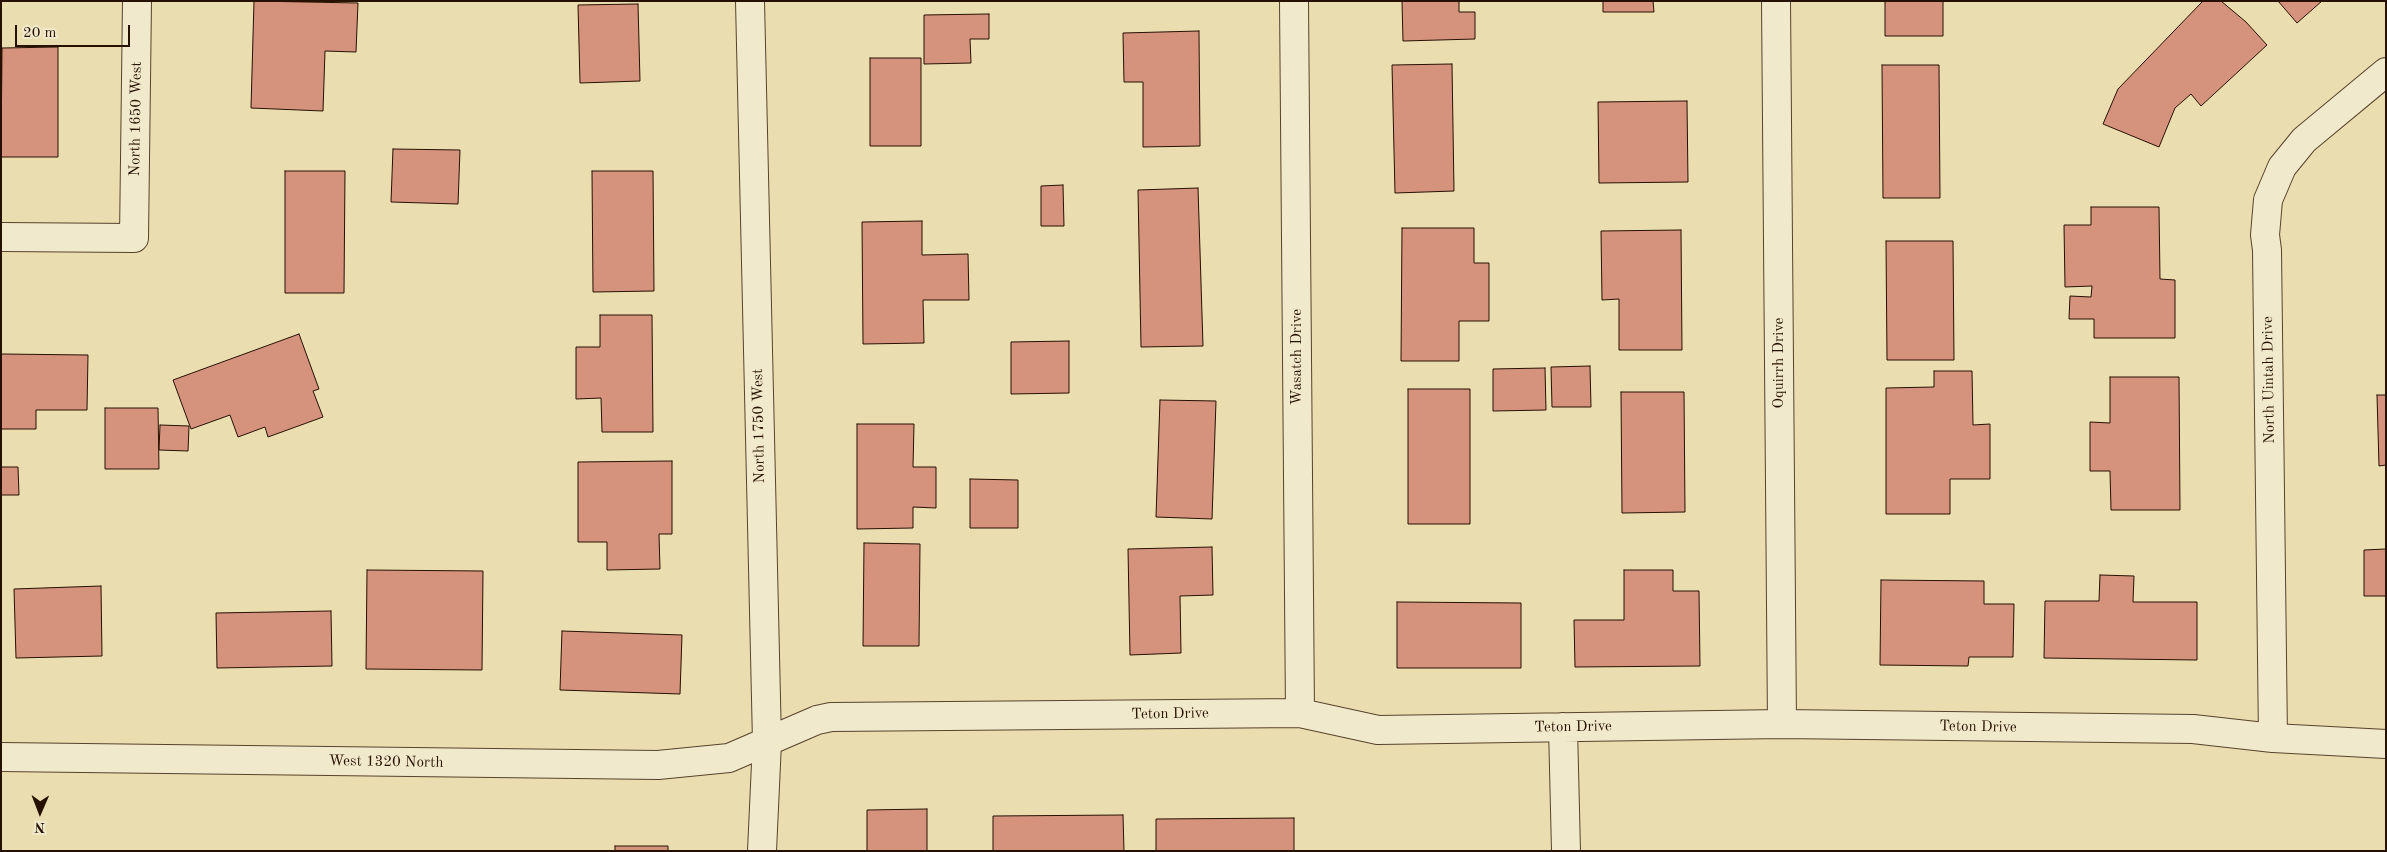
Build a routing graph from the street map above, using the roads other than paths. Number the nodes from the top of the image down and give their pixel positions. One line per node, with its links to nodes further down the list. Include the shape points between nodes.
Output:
1 (137, 1): 6 (street, North 1650 West, via 134,238)
2 (750, 1): 11 (street, North 1750 West)
3 (1294, 1): 7 (street, Wasatch Drive)
4 (1776, 1): 8 (street, Oquirrh Drive)
5 (2386, 72): 10 (street, North Uintah Drive, via 2304,140 2282,167 2268,200 2265,234 2268,260)
6 (1, 237)
7 (1300, 712): 9 (street, Teton Drive, via 1378,730); 11 (street, Teton Drive, via 831,717)
8 (1782, 724): 9 (street, Teton Drive); 10 (street, Teton Drive, via 2193,729)
9 (1563, 727): 15 (street)
10 (2274, 738): 12 (street, Teton Drive)
11 (767, 742): 13 (street, West 1320 North, via 729,758 658,765); 14 (street, North 1750 West)
12 (2386, 744)
13 (1, 757)
14 (762, 851)
15 (1566, 851)

